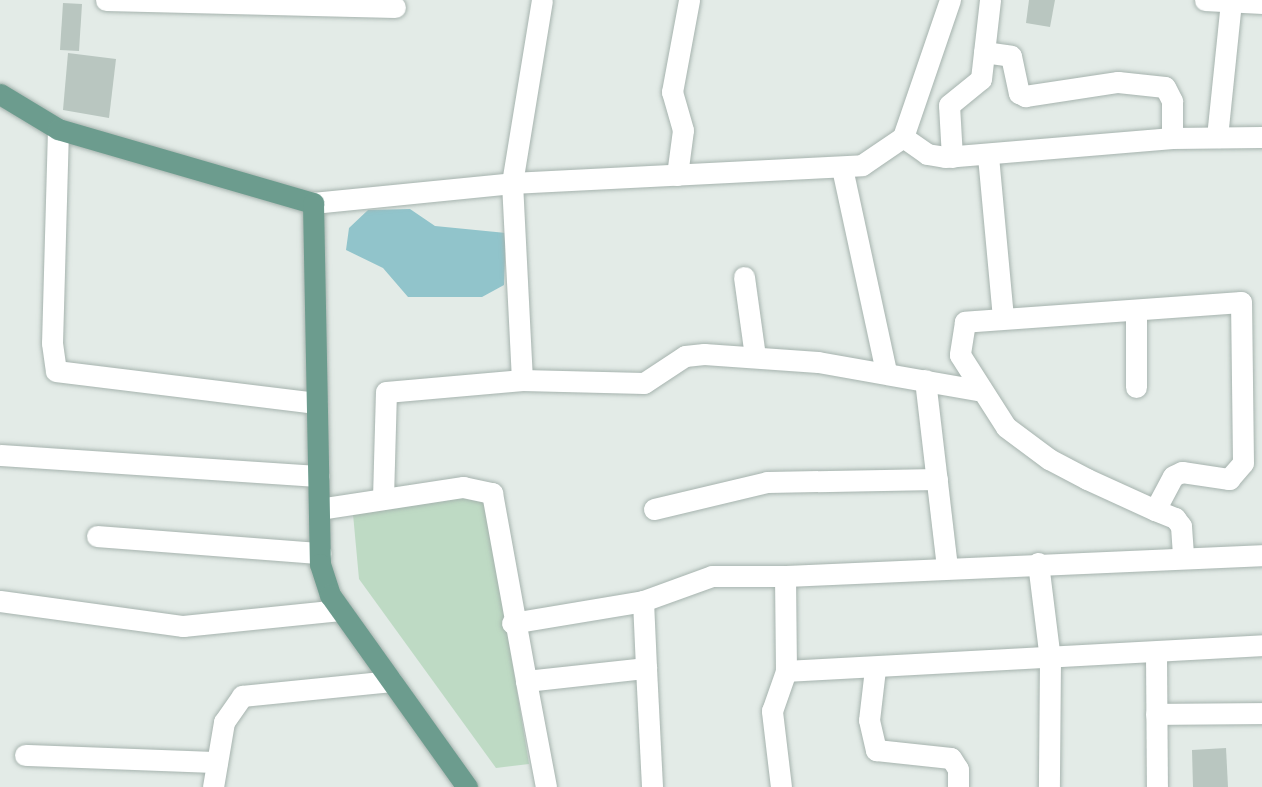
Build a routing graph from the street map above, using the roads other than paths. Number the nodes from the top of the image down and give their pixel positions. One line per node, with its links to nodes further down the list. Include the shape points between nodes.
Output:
1 (106, 0): 9 (street)
2 (542, 0): 21 (street)
3 (689, 0): 20 (street, via 672,92 683,130)
4 (950, 0): 13 (street)
5 (990, 0): 10 (street)
6 (1205, 0): 7 (street)
7 (1225, 1): 8 (street); 14 (street)
8 (1262, 4)
9 (396, 7)
10 (984, 52): 16 (street, via 1011,56 1019,93 1025,96 1118,82 1166,87 1172,101); 18 (street, via 981,79 949,105)
11 (0, 94): 12 (main road)
12 (58, 129): 22 (main road); 33 (street, via 52,342 56,370)
13 (903, 137): 18 (street, via 927,154); 19 (street, via 877,159)
14 (1217, 137): 15 (street); 16 (street)
15 (1262, 137)
16 (1172, 138): 17 (street)
17 (988, 156): 18 (street); 25 (street)
18 (952, 157)
19 (842, 168): 20 (street); 28 (street)
20 (677, 175): 21 (street)
21 (512, 183): 22 (street); 29 (street)
22 (313, 203): 33 (main road)
23 (744, 277): 27 (street)
24 (1136, 312): 25 (street); 26 (street, via 1241,302); 31 (street)
25 (1003, 317): 32 (street, via 965,322 960,328 960,355)
26 (1252, 329): 40 (street, via 1244,452 1238,474 1229,479 1182,472 1166,485)
27 (755, 356): 28 (street); 29 (street, via 685,356 644,383)
28 (886, 372): 30 (street)
29 (522, 380): 37 (street, via 386,391)
30 (925, 380): 32 (street); 36 (street)
31 (1136, 387)
32 (977, 390): 40 (street, via 1027,446)
33 (316, 403): 35 (main road)
34 (0, 455): 35 (street)
35 (318, 476): 38 (main road)
36 (937, 479): 39 (street, via 768,482); 46 (street)
37 (383, 498): 38 (street); 51 (street, via 463,487 492,493)
38 (319, 509): 42 (main road)
39 (654, 509)
40 (1155, 510): 44 (street, via 1181,526)
41 (97, 536): 42 (street)
42 (320, 553): 50 (main road, via 330,595)
43 (1262, 555): 44 (street)
44 (1183, 558): 45 (street)
45 (1038, 563): 46 (street); 54 (street)
46 (947, 568): 47 (street)
47 (785, 576): 49 (street, via 712,576); 57 (street)
48 (0, 601): 50 (street, via 183,626)
49 (643, 601): 51 (street); 55 (street)
50 (340, 610): 58 (main road)
51 (512, 623): 59 (street)
52 (1262, 645): 53 (street)
53 (1156, 653): 54 (street); 61 (street)
54 (1050, 660): 56 (street); 70 (street)
55 (646, 668): 59 (street); 67 (street)
56 (875, 669): 57 (street); 69 (street, via 869,720 876,750 951,758 958,769)
57 (786, 671): 68 (street, via 772,711)
58 (391, 681): 63 (street, via 242,696 227,715); 65 (main road)
59 (526, 681): 66 (street)
60 (1262, 713): 61 (street)
61 (1156, 714): 71 (street)
62 (25, 755): 63 (street)
63 (216, 762): 64 (street)
64 (213, 787)
65 (467, 787)
66 (546, 787)
67 (652, 787)
68 (780, 787)
69 (958, 787)
70 (1049, 787)
71 (1157, 787)

